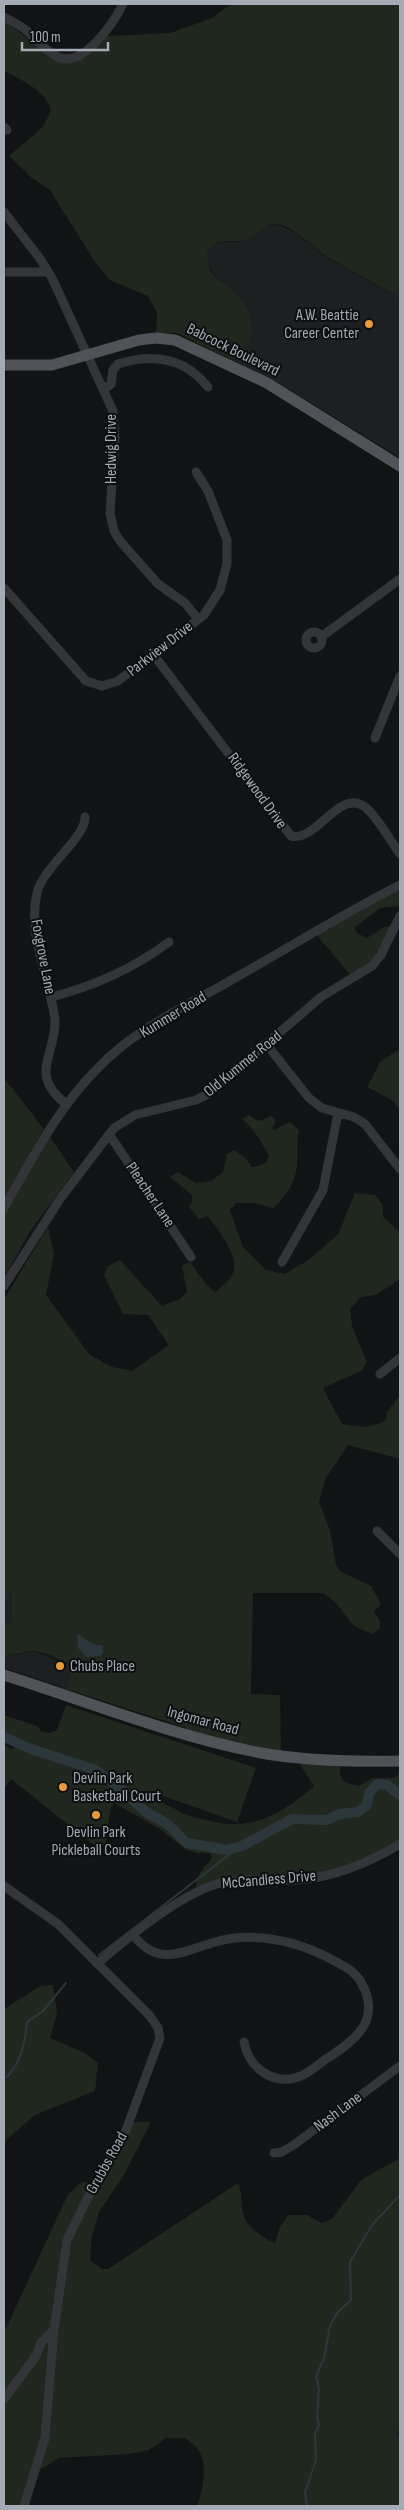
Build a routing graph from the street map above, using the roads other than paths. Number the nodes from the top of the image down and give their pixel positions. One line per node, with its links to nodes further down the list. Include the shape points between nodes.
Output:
1 (123, 4): 2 (street, via 101,38 70,58 56,56)
2 (4, 17)
3 (4, 212): 5 (street, Hedwig Drive)
4 (4, 272): 5 (street)
5 (48, 272): 6 (street, Hedwig Drive)
6 (88, 355): 7 (main road, Babcock Boulevard, via 52,365); 9 (street, Hedwig Drive); 10 (main road, Babcock Boulevard, via 139,340 175,340 267,383)
7 (4, 365)
8 (208, 386): 9 (street, via 186,366 171,359 154,357 118,364 111,384)
9 (104, 389): 14 (street, Hedwig Drive, via 115,423 110,513 114,531 158,584 185,603)
10 (400, 466)
11 (196, 472): 14 (street, Parkview Drive, via 217,512 228,548 226,573 220,590 208,611)
12 (400, 579): 15 (street)
13 (4, 588): 16 (street, Parkview Drive, via 91,684 113,684)
14 (198, 619): 16 (street, Parkview Drive)
15 (322, 637)
16 (153, 654): 20 (street, Ridgewood Drive, via 291,836 306,833 346,804 356,803 367,809)
17 (400, 676): 18 (street)
18 (375, 738)
19 (85, 817): 24 (street, Foxgrove Lane, via 84,827 45,874 36,893 35,926)
20 (400, 854)
21 (400, 885): 26 (street, Kummer Road, via 136,1036 108,1058)
22 (400, 916): 25 (street, Old Kummer Road, via 372,966 321,997)
23 (170, 942): 24 (street, via 115,975)
24 (51, 997): 26 (street, Foxgrove Lane, via 56,1030 46,1060 47,1077 54,1092)
25 (267, 1045): 27 (street, via 309,1098 322,1108); 28 (street, Old Kummer Road, via 202,1098 135,1115 121,1122)
26 (66, 1104): 30 (street, Kummer Road)
27 (338, 1113): 29 (street, via 356,1117 365,1124); 32 (street, via 323,1190)
28 (109, 1134): 31 (street, Pleacher Lane); 33 (street, Old Kummer Road, via 60,1199)
29 (400, 1168)
30 (4, 1208)
31 (191, 1257)
32 (282, 1262)
33 (4, 1286)
34 (400, 1358): 35 (street)
35 (380, 1374)
36 (377, 1531): 37 (street)
37 (400, 1554)
38 (4, 1675): 39 (main road, Ingomar Road, via 227,1746 308,1759)
39 (400, 1761)
40 (400, 1844): 42 (street, McCandless Drive, via 368,1861 311,1878 241,1880 212,1886 182,1900)
41 (4, 1886): 43 (street, Grubbs Road, via 53,1920)
42 (134, 1936): 43 (street, McCandless Drive); 44 (street, via 147,1949 167,1955 228,1938 283,1940 309,1948 340,1964 355,1974 363,1986 368,2007 361,2032 348,2045 301,2075 280,2078 264,2073 249,2058)
43 (97, 1964): 47 (street, Grubbs Road, via 150,2016 159,2031 160,2041 126,2130 67,2240)
44 (244, 2042)
45 (400, 2066): 46 (street, Nash Lane, via 295,2144)
46 (274, 2153)
47 (54, 2330): 48 (street, via 41,2343 36,2356); 49 (street, Grubbs Road, via 45,2438)
48 (4, 2399)
49 (24, 2506)

